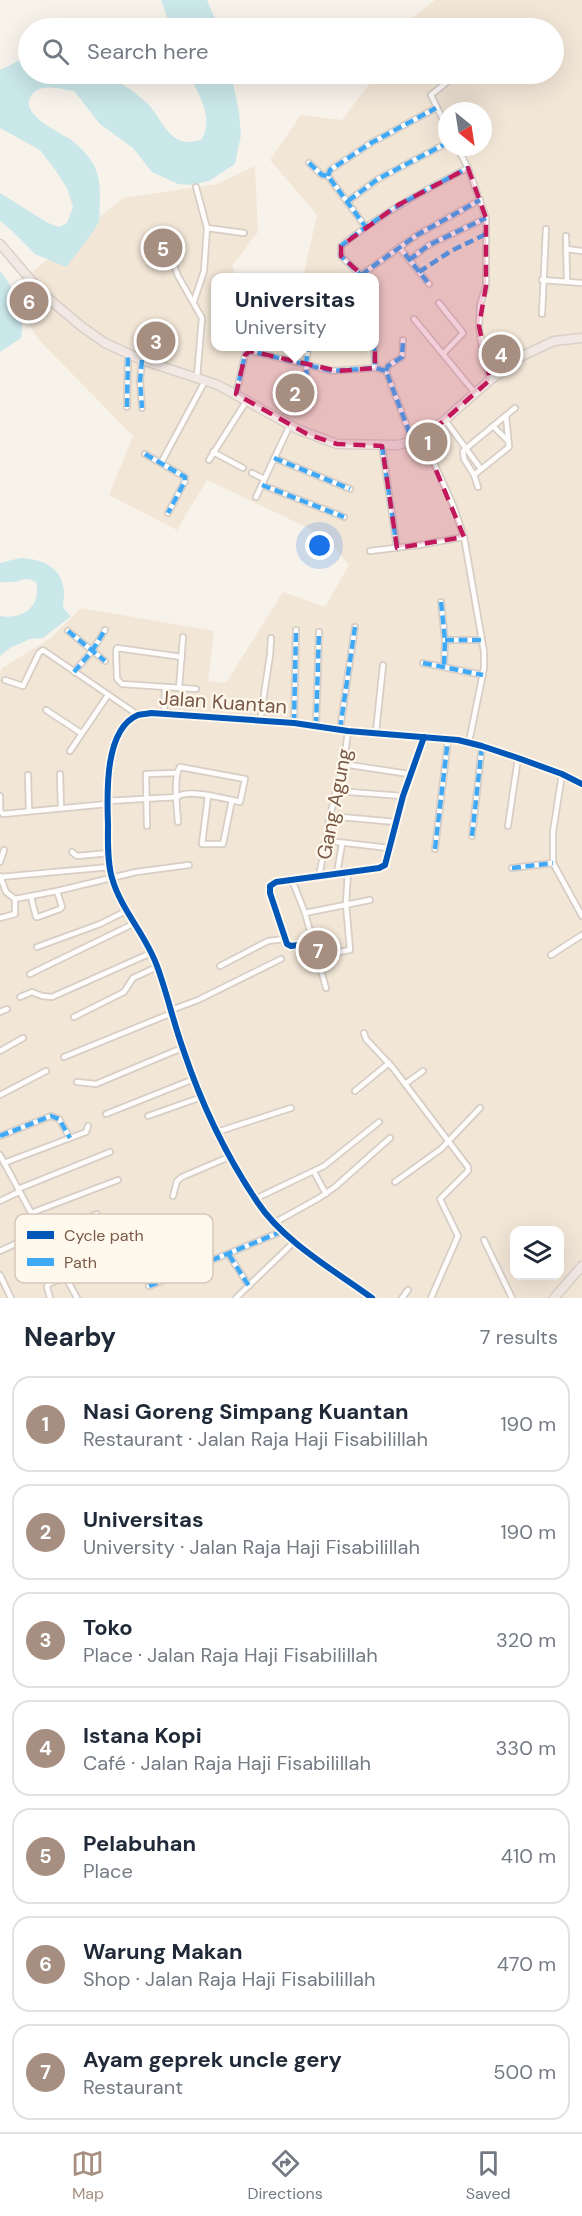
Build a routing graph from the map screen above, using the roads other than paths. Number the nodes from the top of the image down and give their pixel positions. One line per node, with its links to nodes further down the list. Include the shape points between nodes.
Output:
1 (444, 84): 2 (street, via 432,93)
2 (436, 108): 3 (street); 8 (street, via 371,144 330,170)
3 (438, 112)
4 (438, 148): 11 (street, via 378,179)
5 (462, 156): 7 (street)
6 (309, 163): 8 (street)
7 (468, 168): 10 (street); 13 (street)
8 (328, 176): 11 (street)
9 (196, 187): 14 (street)
10 (480, 200): 12 (street); 20 (street)
11 (348, 201): 13 (street)
12 (486, 218): 23 (street, via 429,245); 45 (street, via 485,288 479,326)
13 (365, 226): 24 (street, via 339,249 342,258)
14 (207, 228): 16 (street); 30 (street, via 204,271)
15 (546, 229): 26 (street)
16 (244, 233)
17 (566, 236): 21 (street)
18 (164, 237): 30 (street, via 178,276)
19 (0, 244): 38 (highway, via 50,300 97,337)
20 (399, 247): 23 (street); 25 (street)
21 (566, 249): 22 (street); 27 (street)
22 (582, 251)
23 (410, 260): 29 (street)
24 (360, 273)
25 (367, 273)
26 (542, 280): 27 (street); 32 (street)
27 (567, 282): 28 (street)
28 (582, 283)
29 (429, 284)
30 (194, 301): 44 (street, via 202,321)
31 (439, 303): 39 (street, via 463,333)
32 (542, 314)
33 (414, 319): 39 (street)
34 (582, 338): 45 (highway, via 554,341 538,348)
35 (403, 340): 43 (street, via 402,357)
36 (307, 351): 41 (street)
37 (375, 351): 42 (street)
38 (128, 354): 40 (highway); 50 (street)
39 (443, 354): 47 (street)
40 (142, 360): 44 (highway); 51 (street)
41 (306, 365): 42 (street, via 338,371); 46 (street); 48 (street, via 248,351)
42 (375, 368): 43 (street)
43 (387, 371): 58 (street)
44 (201, 378): 48 (highway); 66 (street)
45 (490, 380): 47 (highway)
46 (308, 392)
47 (475, 393): 54 (highway)
48 (236, 394): 49 (highway)
49 (247, 400): 55 (highway); 62 (street)
50 (127, 407)
51 (142, 408)
52 (515, 408): 53 (street)
53 (506, 416): 56 (street); 59 (street)
54 (445, 420): 57 (highway); 61 (street)
55 (290, 425): 60 (highway, via 337,444); 64 (street)
56 (493, 426): 59 (street); 61 (street)
57 (423, 439): 58 (highway); 77 (street)
58 (413, 442): 60 (highway)
59 (510, 442): 68 (street, via 506,451)
60 (382, 446): 78 (street)
61 (465, 448): 68 (street); 70 (street, via 464,459)
62 (213, 452): 65 (street); 67 (street)
63 (145, 454): 66 (street)
64 (274, 458): 71 (street); 73 (street)
65 (209, 460)
66 (161, 463): 75 (street, via 186,480)
67 (243, 468)
68 (481, 470): 70 (street)
69 (252, 473): 71 (street)
70 (474, 475): 72 (street)
71 (263, 482): 74 (street); 76 (street)
72 (478, 487)
73 (351, 489)
74 (256, 497)
75 (168, 513)
76 (344, 517)
77 (464, 537): 78 (street); 89 (street)
78 (397, 548): 79 (street)
79 (370, 551)
80 (441, 602): 88 (street)
81 (355, 627): 109 (street, Gang Agung)
82 (105, 630): 90 (street)
83 (296, 630): 107 (street)
84 (68, 631): 90 (street)
85 (319, 633): 108 (street)
86 (183, 637): 91 (street)
87 (271, 638): 106 (street)
88 (445, 640): 89 (street); 95 (street)
89 (482, 640): 97 (street)
90 (92, 651): 92 (street); 96 (street)
91 (182, 657): 99 (street, via 116,649 119,683); 100 (street)
92 (105, 661)
93 (423, 663): 95 (street)
94 (382, 665): 110 (street)
95 (444, 667): 97 (street)
96 (74, 672): 98 (street, via 43,650 25,685); 102 (street)
97 (483, 675): 114 (street)
98 (5, 680)
99 (165, 688): 100 (street); 104 (street)
100 (179, 688): 101 (street)
101 (196, 689)
102 (108, 695): 105 (street); 111 (street)
103 (45, 710): 111 (street)
104 (164, 713): 105 (street, Jalan Kuantan); 106 (street, Jalan Kuantan)
105 (138, 715): 132 (street, Jalan Kuantan, via 126,724 113,748)
106 (260, 721): 107 (street, Jalan Kuantan)
107 (294, 723): 108 (street, Jalan Kuantan)
108 (316, 726): 109 (street, Jalan Kuantan)
109 (344, 730): 110 (street, Jalan Kuantan); 118 (street, Gang Agung)
110 (376, 732): 112 (street, Jalan Kuantan)
111 (81, 733): 116 (street)
112 (423, 737): 113 (street, Jalan Kuantan); 121 (street)
113 (448, 739): 114 (street, Jalan Kuantan); 142 (street)
114 (469, 742): 115 (street, Jalan Kuantan)
115 (482, 746): 117 (street, Jalan Kuantan); 140 (street)
116 (70, 751)
117 (518, 758): 122 (street, Jalan Kuantan); 139 (street)
118 (343, 764): 121 (street); 125 (street, Gang Agung)
119 (177, 773): 129 (street); 130 (street, via 146,774); 131 (street, via 180,767 244,778 242,801)
120 (60, 774): 133 (street)
121 (409, 774): 128 (street)
122 (562, 774): 124 (street, Jalan Kuantan); 147 (street, via 553,832)
123 (28, 775): 134 (street)
124 (582, 784)
125 (336, 792): 128 (street); 135 (street, Gang Agung)
126 (0, 796): 134 (street, via 1,813)
127 (208, 796): 129 (street, via 184,793); 131 (street); 131 (street, via 202,844 223,844)
128 (403, 796): 137 (street)
129 (177, 797): 130 (street); 136 (street)
130 (146, 799): 132 (street); 138 (street)
131 (232, 800)
132 (107, 803): 133 (street); 145 (street, Jalan Kuantan)
133 (61, 808): 134 (street)
134 (29, 811)
135 (330, 816): 137 (street); 154 (street, Gang Agung)
136 (178, 822)
137 (396, 822): 141 (street)
138 (147, 826)
139 (508, 826)
140 (472, 836)
141 (389, 848): 151 (street, via 383,867); 152 (street, via 340,843)
142 (435, 849)
143 (4, 850): 146 (street)
144 (72, 852): 145 (street, via 77,856)
145 (109, 853): 149 (street, Jalan Kuantan)
146 (0, 862)
147 (553, 863): 150 (street); 164 (street)
148 (189, 866): 153 (street)
149 (110, 867): 153 (street, Jalan Kuantan); 155 (street)
150 (512, 868)
151 (348, 872): 152 (street); 161 (street)
152 (337, 873): 154 (street)
153 (112, 877): 157 (street); 162 (street, Jalan Kuantan)
154 (319, 877): 156 (street)
155 (0, 879): 159 (street)
156 (292, 880): 163 (street); 168 (street, via 273,883 270,889)
157 (57, 891): 158 (street); 158 (street, via 60,909 38,917)
158 (31, 897): 159 (street)
159 (15, 899): 165 (street, via 15,914)
160 (370, 900): 161 (street)
161 (346, 904): 163 (street); 173 (street, via 349,951)
162 (126, 911): 166 (street, Jalan Kuantan); 170 (street)
163 (305, 913): 169 (street)
164 (582, 916)
165 (0, 918)
166 (134, 924): 171 (street, Jalan Kuantan); 177 (street)
167 (582, 935): 172 (street)
168 (285, 939): 169 (street, via 291,946); 175 (street, via 268,941)
169 (313, 943): 173 (street)
170 (37, 947)
171 (151, 953): 176 (street, Jalan Kuantan); 179 (street, via 52,997 32,992)
172 (550, 955)
173 (317, 956): 178 (street)
174 (281, 959): 182 (street)
175 (220, 966)
176 (158, 967): 182 (street, Jalan Kuantan); 183 (street, via 133,978 124,992)
177 (30, 974)
178 (326, 988)
179 (20, 997)
180 (7, 1009): 181 (street)
181 (0, 1012)
182 (171, 1012): 186 (street, Jalan Kuantan); 188 (street)
183 (75, 1017)
184 (364, 1033): 189 (street)
185 (23, 1038): 187 (street)
186 (182, 1048): 192 (street, Jalan Kuantan); 193 (street, via 96,1084)
187 (0, 1051)
188 (64, 1057)
189 (389, 1064): 194 (street); 195 (street)
190 (46, 1071): 196 (street)
191 (423, 1071): 194 (street)
192 (194, 1079): 197 (street, Jalan Kuantan); 200 (street)
193 (78, 1082)
194 (405, 1084): 208 (street)
195 (355, 1091)
196 (0, 1095)
197 (202, 1097): 201 (street); 204 (street, Jalan Kuantan)
198 (291, 1108): 204 (street)
199 (480, 1108): 208 (street)
200 (106, 1114)
201 (147, 1116)
202 (379, 1122): 213 (street)
203 (88, 1126): 206 (street, via 86,1132)
204 (217, 1132): 211 (street, Jalan Kuantan)
205 (0, 1136): 206 (street, via 51,1116 59,1119)
206 (70, 1138): 212 (street)
207 (390, 1138): 217 (street)
208 (447, 1141): 215 (street, via 438,1152); 245 (street, via 468,1169 440,1199 458,1236)
209 (110, 1152): 216 (street)
210 (0, 1155): 212 (street)
211 (229, 1157): 218 (street, via 182,1177); 219 (street, Jalan Kuantan)
212 (4, 1163): 216 (street)
213 (314, 1172): 217 (street); 219 (street)
214 (118, 1180): 221 (street)
215 (395, 1182)
216 (18, 1191): 220 (street); 221 (street)
217 (326, 1194): 222 (street)
218 (173, 1196)
219 (255, 1199): 222 (street, Jalan Kuantan)
220 (0, 1201)
221 (31, 1213)
222 (274, 1223): 223 (street, Jalan Kuantan)
223 (283, 1231): 225 (street, Jalan Kuantan); 228 (street)
224 (484, 1240): 246 (street)
225 (295, 1241): 237 (street); 243 (street, Jalan Kuantan)
226 (15, 1245): 227 (street)
227 (0, 1251)
228 (229, 1255): 229 (street); 237 (street)
229 (213, 1261)
230 (582, 1266): 247 (highway)
231 (0, 1275): 239 (street)
232 (582, 1275): 248 (highway)
233 (51, 1283): 240 (street, via 47,1287)
234 (70, 1283): 241 (street)
235 (157, 1283): 236 (street)
236 (149, 1286)
237 (249, 1286): 242 (street)
238 (408, 1290): 244 (street)
239 (11, 1298)
240 (50, 1298)
241 (77, 1298)
242 (236, 1298)
243 (372, 1298)
244 (402, 1298)
245 (431, 1298)
246 (512, 1298)
247 (554, 1298)
248 (561, 1298)

